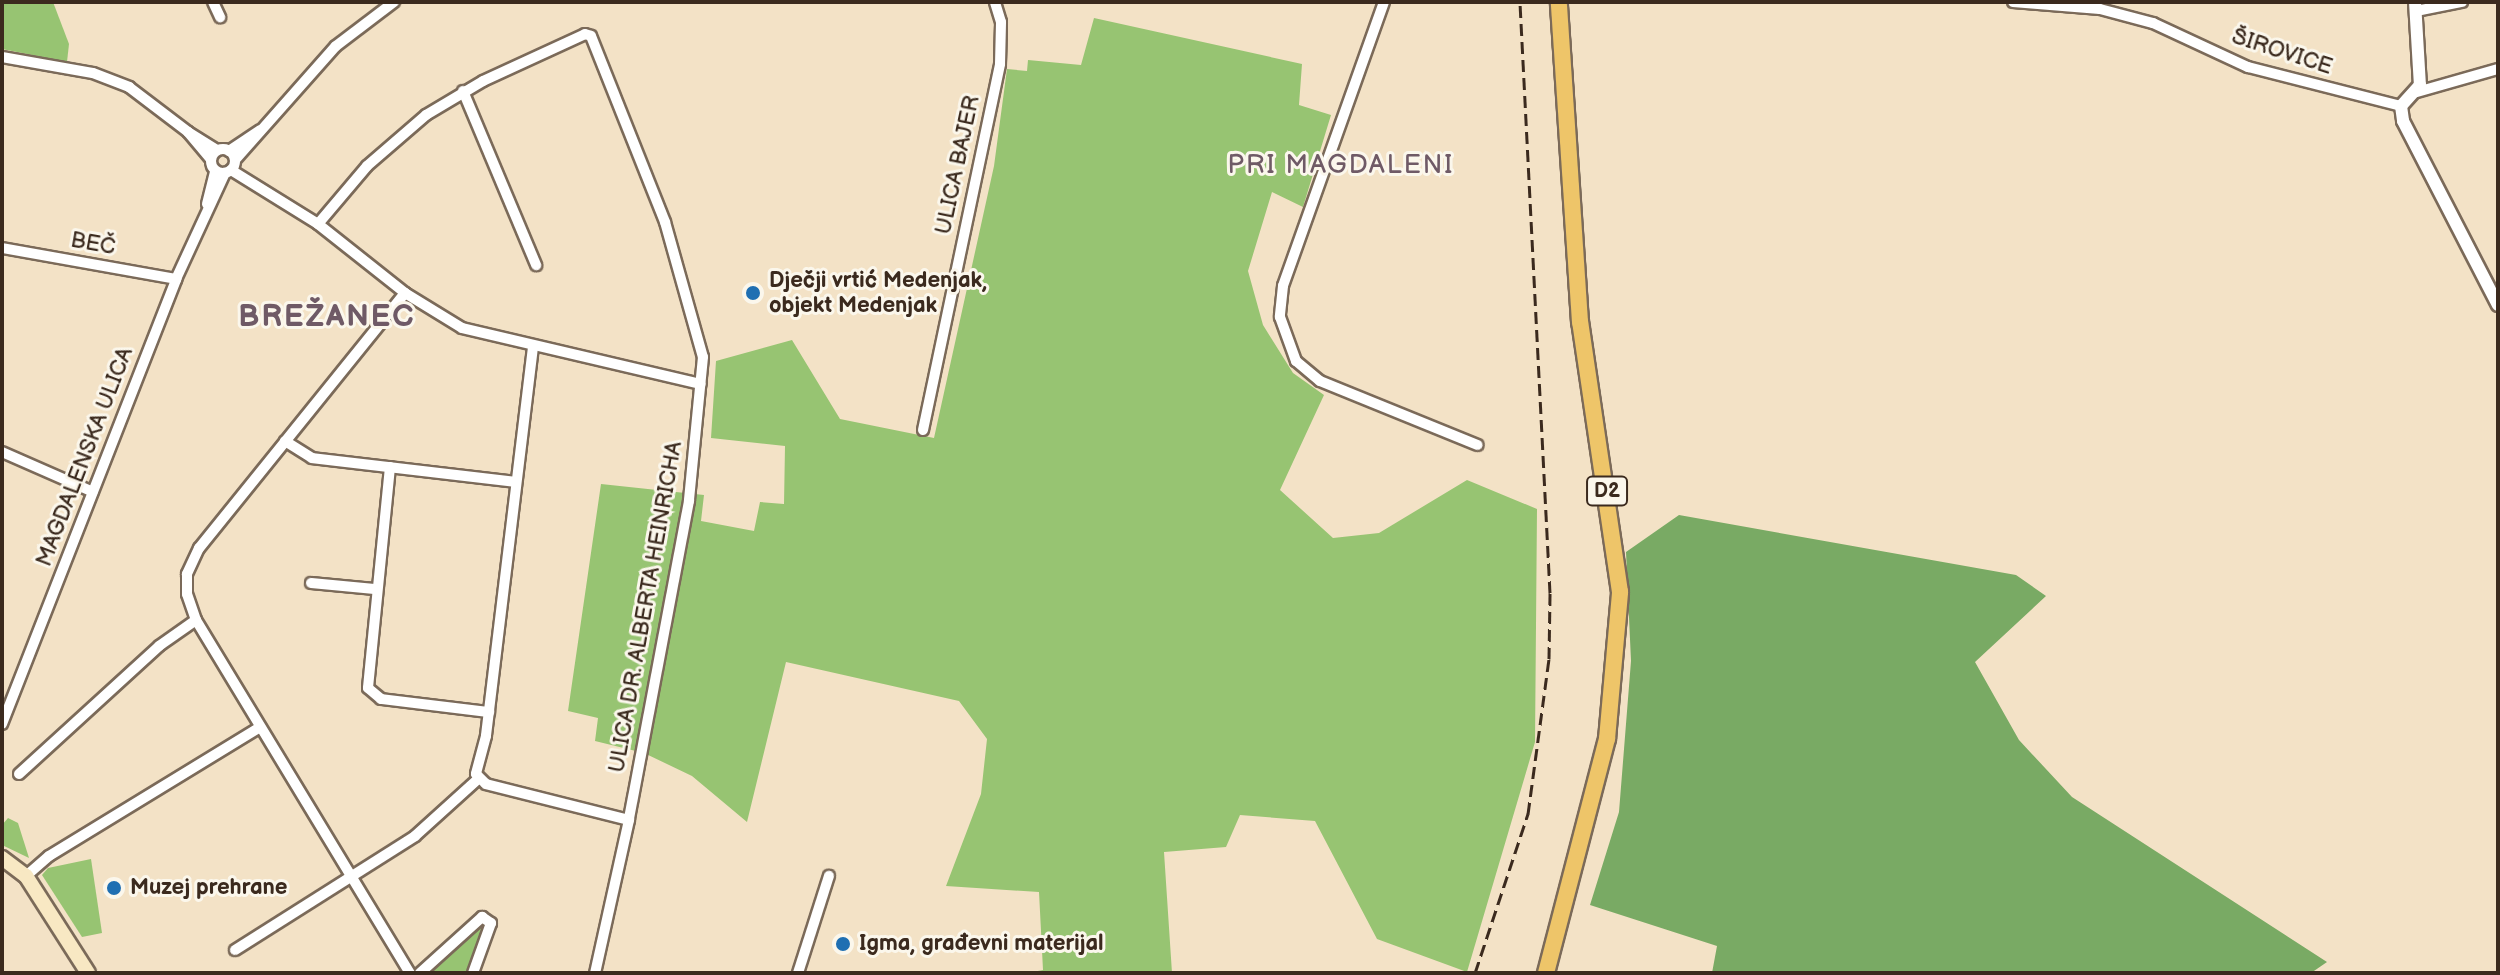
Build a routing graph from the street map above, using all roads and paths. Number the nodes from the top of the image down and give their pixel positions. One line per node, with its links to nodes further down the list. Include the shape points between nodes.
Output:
1 (213, 2): 9 (street)
2 (394, 2): 16 (street, via 336,46)
3 (995, 2): 25 (street, ULICA BAJER, via 1001,22 1000,64)
4 (1384, 2): 27 (street, via 1283,286 1280,317 1296,361 1320,381)
5 (1559, 2): 52 (main road, D2, via 1580,322 1620,592 1607,739)
6 (2013, 2): 14 (street, ŠIROVICE, via 2126,16 2248,67)
7 (2462, 2): 8 (street)
8 (2416, 6): 13 (street)
9 (220, 17)
10 (2, 57): 15 (street, via 110,78)
11 (2498, 69): 13 (street)
12 (463, 91): 17 (street, via 386,148); 19 (street); 24 (street, ULICA DR. ALBERTA HEINRICHA, via 585,34 591,36 682,275 703,357)
13 (2417, 92): 14 (street)
14 (2401, 106): 22 (street, via 2407,130)
15 (214, 154): 16 (street); 16 (street)
16 (228, 165): 17 (street); 20 (street, MAGDALENSKA ULICA)
17 (318, 224): 21 (street)
18 (2, 248): 20 (street, BEČ)
19 (536, 265)
20 (176, 279): 31 (street, MAGDALENSKA ULICA)
21 (405, 293): 23 (street, via 462,328); 26 (street)
22 (2498, 305)
23 (533, 347): 24 (street); 30 (street)
24 (701, 384): 40 (street, ULICA DR. ALBERTA HEINRICHA, via 689,501)
25 (923, 430)
26 (285, 441): 29 (street, via 312,458); 34 (street, via 192,560 187,594)
27 (1478, 445)
28 (2, 452): 31 (street)
29 (390, 467): 30 (street); 33 (street)
30 (516, 482): 35 (street)
31 (93, 492): 36 (street, MAGDALENSKA ULICA)
32 (311, 583): 33 (street)
33 (375, 589): 35 (street, via 366,681 371,693 381,699)
34 (196, 620): 37 (street); 38 (street, via 159,646)
35 (489, 712): 39 (street)
36 (2, 724)
37 (260, 727): 42 (street, via 49,856); 44 (street)
38 (19, 774)
39 (478, 779): 40 (street); 44 (street, via 434,823)
40 (629, 820): 50 (street, ULICA DR. ALBERTA HEINRICHA)
41 (2, 858): 42 (main road)
42 (26, 876): 46 (main road)
43 (829, 876): 51 (street)
44 (352, 877): 45 (street); 47 (street)
45 (235, 950)
46 (88, 973)
47 (410, 973)
48 (420, 973): 49 (street, via 482,917 491,923)
49 (473, 973)
50 (595, 973)
51 (798, 973)
52 (1546, 973)

